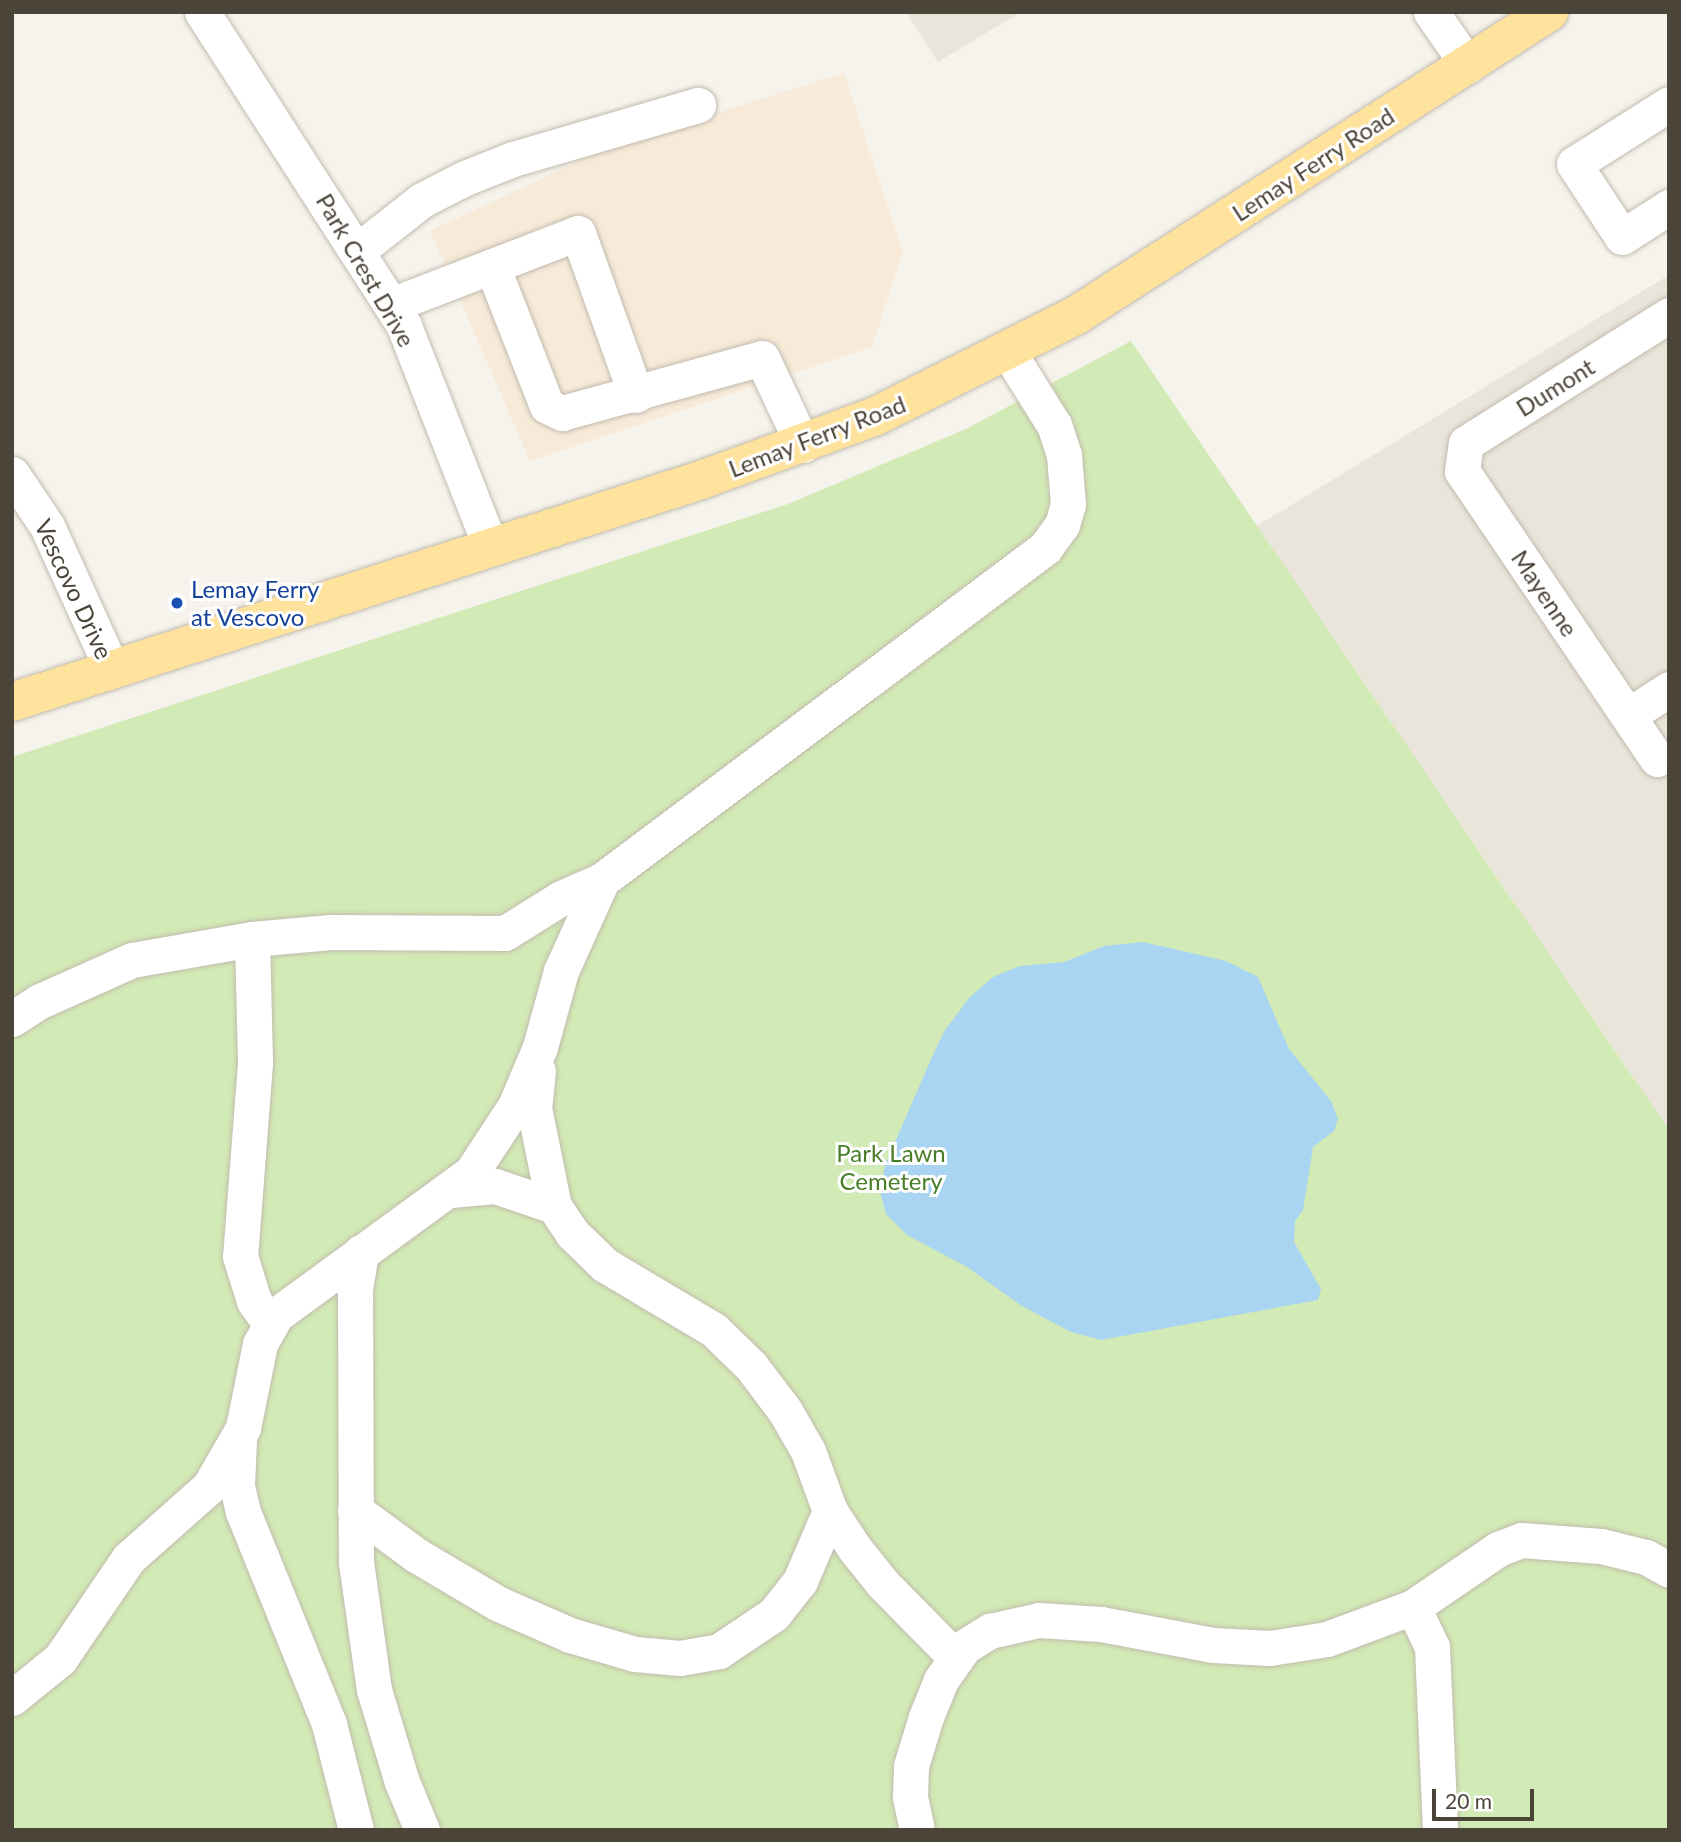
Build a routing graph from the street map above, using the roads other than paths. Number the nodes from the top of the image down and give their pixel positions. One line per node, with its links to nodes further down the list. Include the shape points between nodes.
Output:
1 (203, 12): 8 (street, Park Crest Drive)
2 (1431, 12): 4 (street)
3 (1549, 12): 4 (main road, Lemay Ferry Road)
4 (1468, 65): 12 (main road, Lemay Ferry Road, via 1147,271)
5 (1669, 104): 7 (street, via 1574,164 1622,237)
6 (698, 105): 8 (street, via 465,177 422,200)
7 (1669, 207)
8 (357, 251): 10 (street, Park Crest Drive)
9 (492, 266): 10 (street); 13 (street, via 547,406 562,413); 13 (street, via 578,233)
10 (391, 305): 17 (street, Park Crest Drive, via 404,326)
11 (1669, 315): 15 (street, Dumont, via 1466,443)
12 (1009, 353): 14 (main road, Lemay Ferry Road); 23 (street, via 1054,425 1064,455 1068,505 1062,525 1045,548)
13 (636, 395): 14 (street, via 762,358)
14 (803, 445): 17 (main road, Lemay Ferry Road)
15 (1462, 471): 21 (street, Mayenne)
16 (12, 474): 18 (street, Vescovo Drive, via 47,526)
17 (491, 548): 18 (main road, Lemay Ferry Road)
18 (112, 669): 20 (main road, Lemay Ferry Road)
19 (1669, 689): 21 (street)
20 (12, 702)
21 (1629, 715): 22 (street, Mayenne)
22 (1665, 762)
23 (602, 880): 24 (street, via 561,898 505,933 331,932); 26 (street, via 561,971)
24 (253, 939): 25 (street, via 132,960); 30 (street, via 255,1063 240,1256 254,1301)
25 (12, 1019)
26 (540, 1047): 27 (street, via 515,1106 492,1143 471,1173); 28 (street, via 534,1108)
27 (450, 1190): 28 (street, via 495,1186); 29 (street)
28 (554, 1206): 33 (street, via 573,1234 605,1265 714,1330 751,1366 808,1451)
29 (361, 1252): 30 (street, via 317,1282); 32 (street, via 355,1289)
30 (271, 1325): 31 (street, via 260,1343)
31 (239, 1437): 37 (street, via 202,1495 130,1558 60,1659); 38 (street, via 237,1486 243,1512 329,1724)
32 (355, 1510): 33 (street, via 416,1555 499,1604 570,1635 635,1654 680,1658 719,1651 774,1614 800,1581); 39 (street, via 356,1562 374,1690)
33 (830, 1511): 36 (street, via 883,1584)
34 (1669, 1570): 35 (street, via 1646,1557 1601,1546 1521,1540 1498,1549)
35 (1413, 1607): 36 (street, via 1328,1639 1270,1648 1213,1645 1101,1625 1039,1620 990,1631 964,1647); 41 (street, via 1432,1647)
36 (956, 1658): 40 (street, via 926,1717 912,1766 910,1796)
37 (12, 1698)
38 (356, 1830)
39 (422, 1830)
40 (917, 1830)
41 (1440, 1830)

